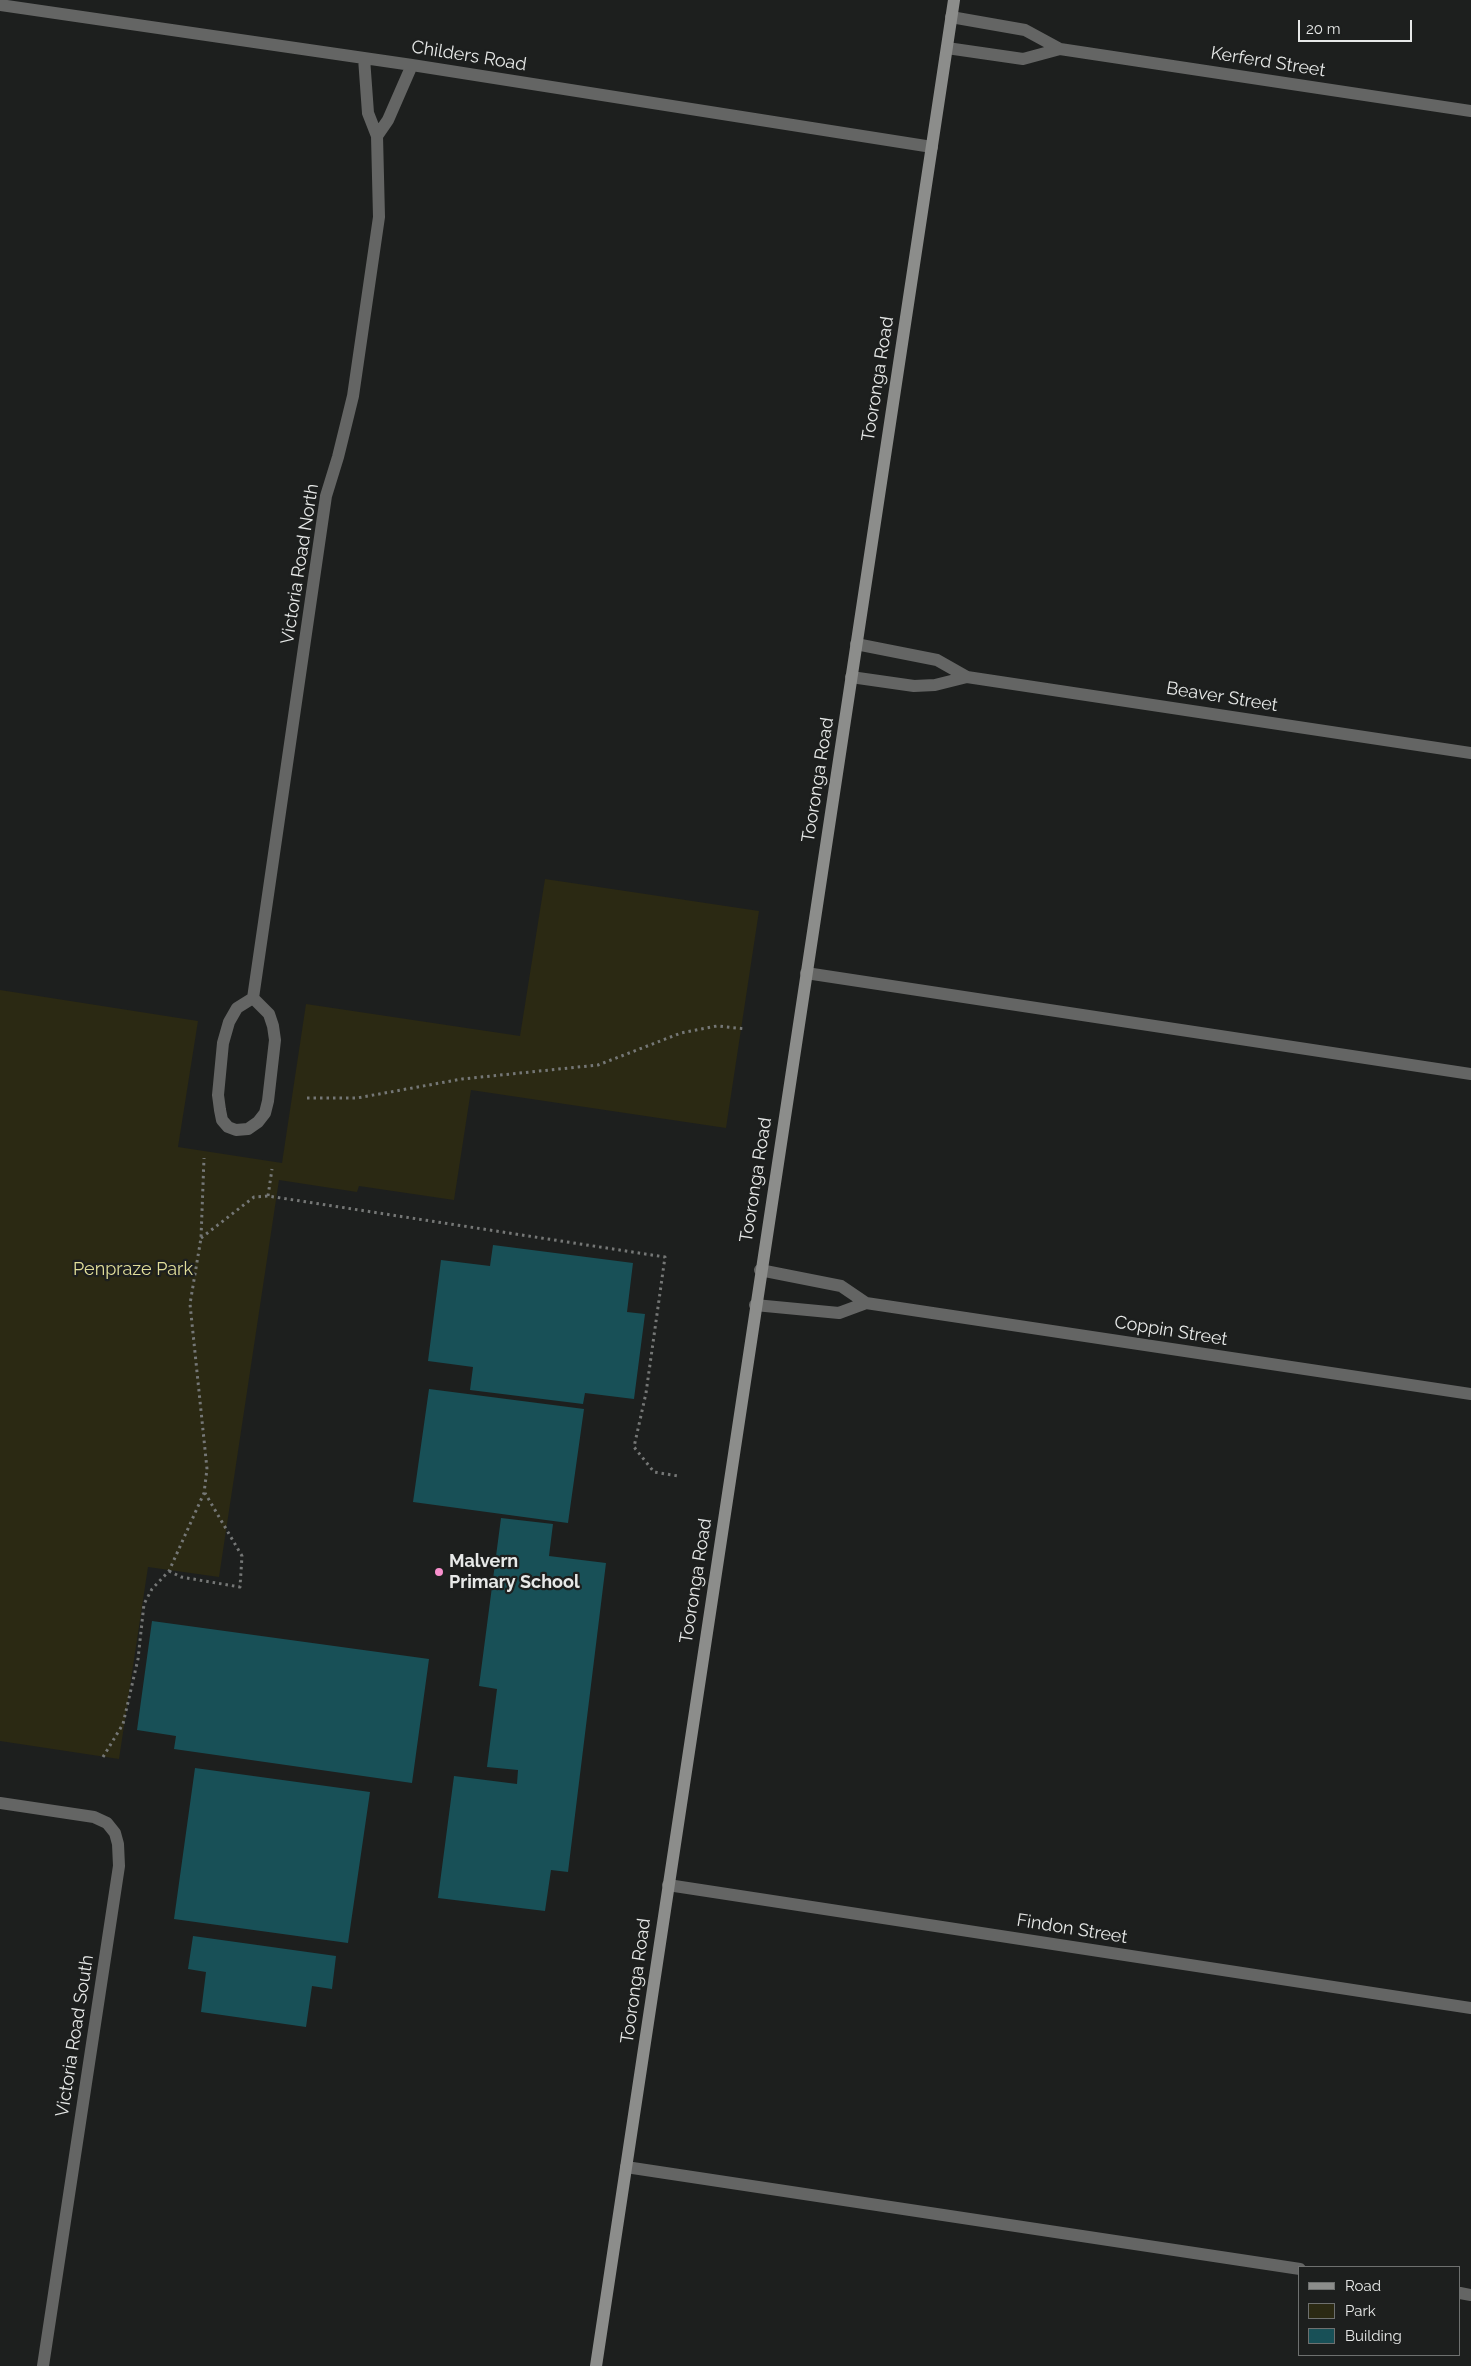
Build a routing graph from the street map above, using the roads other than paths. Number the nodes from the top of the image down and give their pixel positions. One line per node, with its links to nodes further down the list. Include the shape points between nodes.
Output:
1 (954, 0): 3 (main road, Tooronga Road)
2 (0, 5): 6 (street, Childers Road)
3 (951, 17): 4 (main road, Tooronga Road); 5 (street, Kerferd Street, via 1025,30)
4 (947, 48): 5 (street, Kerferd Street, via 1023,60); 10 (main road, Tooronga Road)
5 (1060, 49): 8 (street, Kerferd Street)
6 (364, 58): 7 (street, Childers Road); 9 (street, Victoria Road North, via 368,113)
7 (412, 65): 9 (street); 10 (street, Childers Road)
8 (1471, 111)
9 (378, 136): 16 (street, Victoria Road North, via 380,217 353,396 326,496)
10 (932, 146): 11 (main road, Tooronga Road)
11 (856, 644): 12 (main road, Tooronga Road); 13 (street, Beaver Street, via 937,660)
12 (851, 677): 13 (street, Beaver Street, via 914,686 935,685); 15 (main road, Tooronga Road)
13 (967, 677): 14 (street, Beaver Street)
14 (1471, 753)
15 (806, 973): 17 (street); 18 (main road, Tooronga Road)
16 (253, 998): 16 (street, via 237,1008 223,1043 218,1095 220,1110 222,1120 236,1130 248,1129 258,1122 268,1101 275,1040 273,1026 269,1014)
17 (1471, 1074)
18 (760, 1270): 19 (street, Coppin Street, via 841,1286); 20 (main road, Tooronga Road)
19 (866, 1303): 20 (street, Coppin Street, via 839,1313); 21 (street, Coppin Street)
20 (755, 1305): 23 (main road, Tooronga Road)
21 (1471, 1394)
22 (0, 1803): 27 (street, Victoria Road South, via 94,1817 107,1823 118,1844 119,1866)
23 (668, 1884): 24 (street, Findon Street); 25 (main road, Tooronga Road)
24 (1471, 2008)
25 (626, 2167): 26 (street); 28 (main road, Tooronga Road)
26 (1298, 2269)
27 (43, 2366)
28 (596, 2366)

